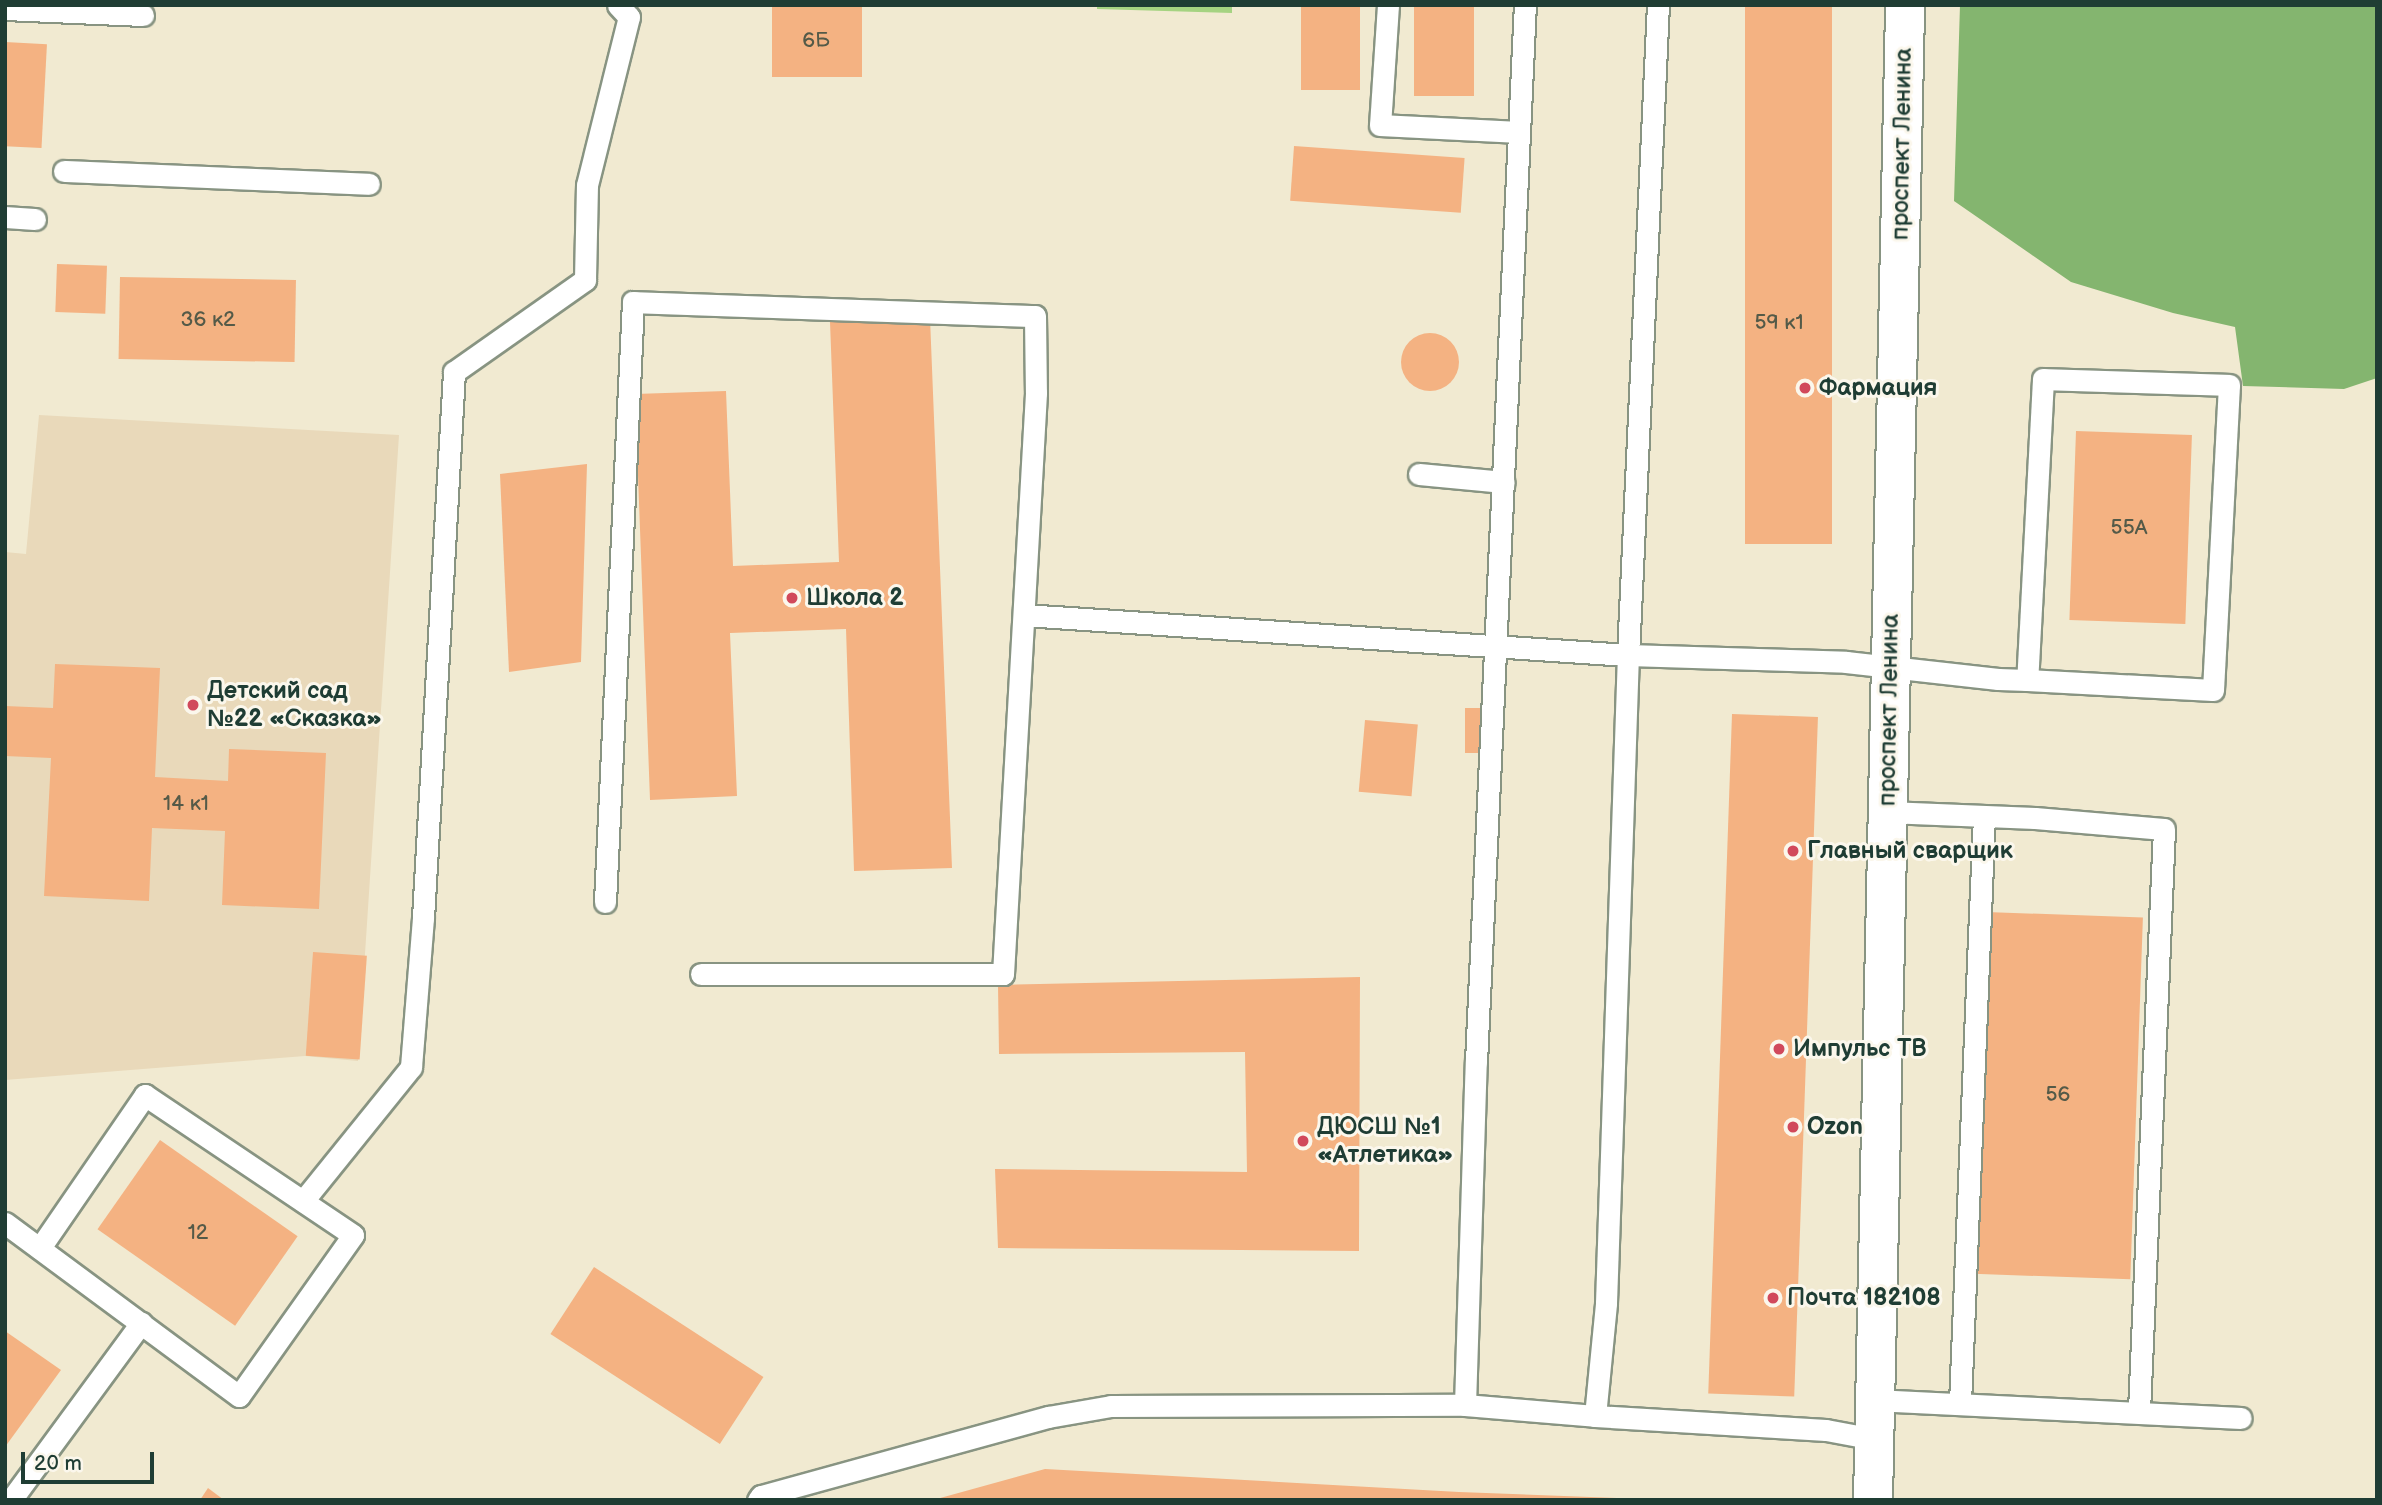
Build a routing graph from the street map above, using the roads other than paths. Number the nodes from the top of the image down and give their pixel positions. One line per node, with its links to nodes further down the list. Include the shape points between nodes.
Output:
1 (618, 5): 24 (lane, via 629,17 587,185 585,280 454,372 411,1067)
2 (1388, 5): 8 (lane, via 1380,125)
3 (1525, 5): 8 (lane)
4 (1658, 5): 17 (lane)
5 (1905, 5): 18 (main road, проспект Ленина)
6 (5, 9): 7 (lane)
7 (143, 15)
8 (1519, 132): 14 (lane)
9 (64, 171): 10 (lane)
10 (369, 184)
11 (5, 217): 12 (lane)
12 (35, 219)
13 (1419, 474): 14 (lane)
14 (1504, 482): 16 (lane)
15 (1024, 615): 16 (lane); 22 (lane, via 1036,393 1035,316 633,302); 23 (lane, via 1003,974)
16 (1497, 645): 17 (lane); 30 (lane)
17 (1628, 655): 18 (lane); 32 (lane, via 1606,1303)
18 (1890, 666): 19 (lane); 20 (main road, проспект Ленина)
19 (2027, 680): 19 (lane, via 2213,690 2229,385 2043,379)
20 (1887, 812): 21 (lane); 28 (main road, проспект Ленина)
21 (1984, 816): 29 (lane); 31 (lane, via 2164,829)
22 (605, 902)
23 (701, 974)
24 (303, 1201): 26 (lane, via 145,1094); 27 (lane, via 353,1235 239,1396)
25 (5, 1223): 26 (lane)
26 (40, 1248): 27 (lane)
27 (141, 1323): 35 (lane)
28 (1874, 1400): 29 (lane); 34 (main road, проспект Ленина)
29 (1960, 1403): 31 (lane)
30 (1465, 1405): 32 (lane); 36 (lane, via 1111,1406 1048,1417)
31 (2139, 1412): 33 (lane)
32 (1595, 1416): 34 (lane, via 1826,1430)
33 (2241, 1418)
34 (1874, 1438): 37 (main road, проспект Ленина)
35 (11, 1500)
36 (758, 1500)
37 (1873, 1500)

